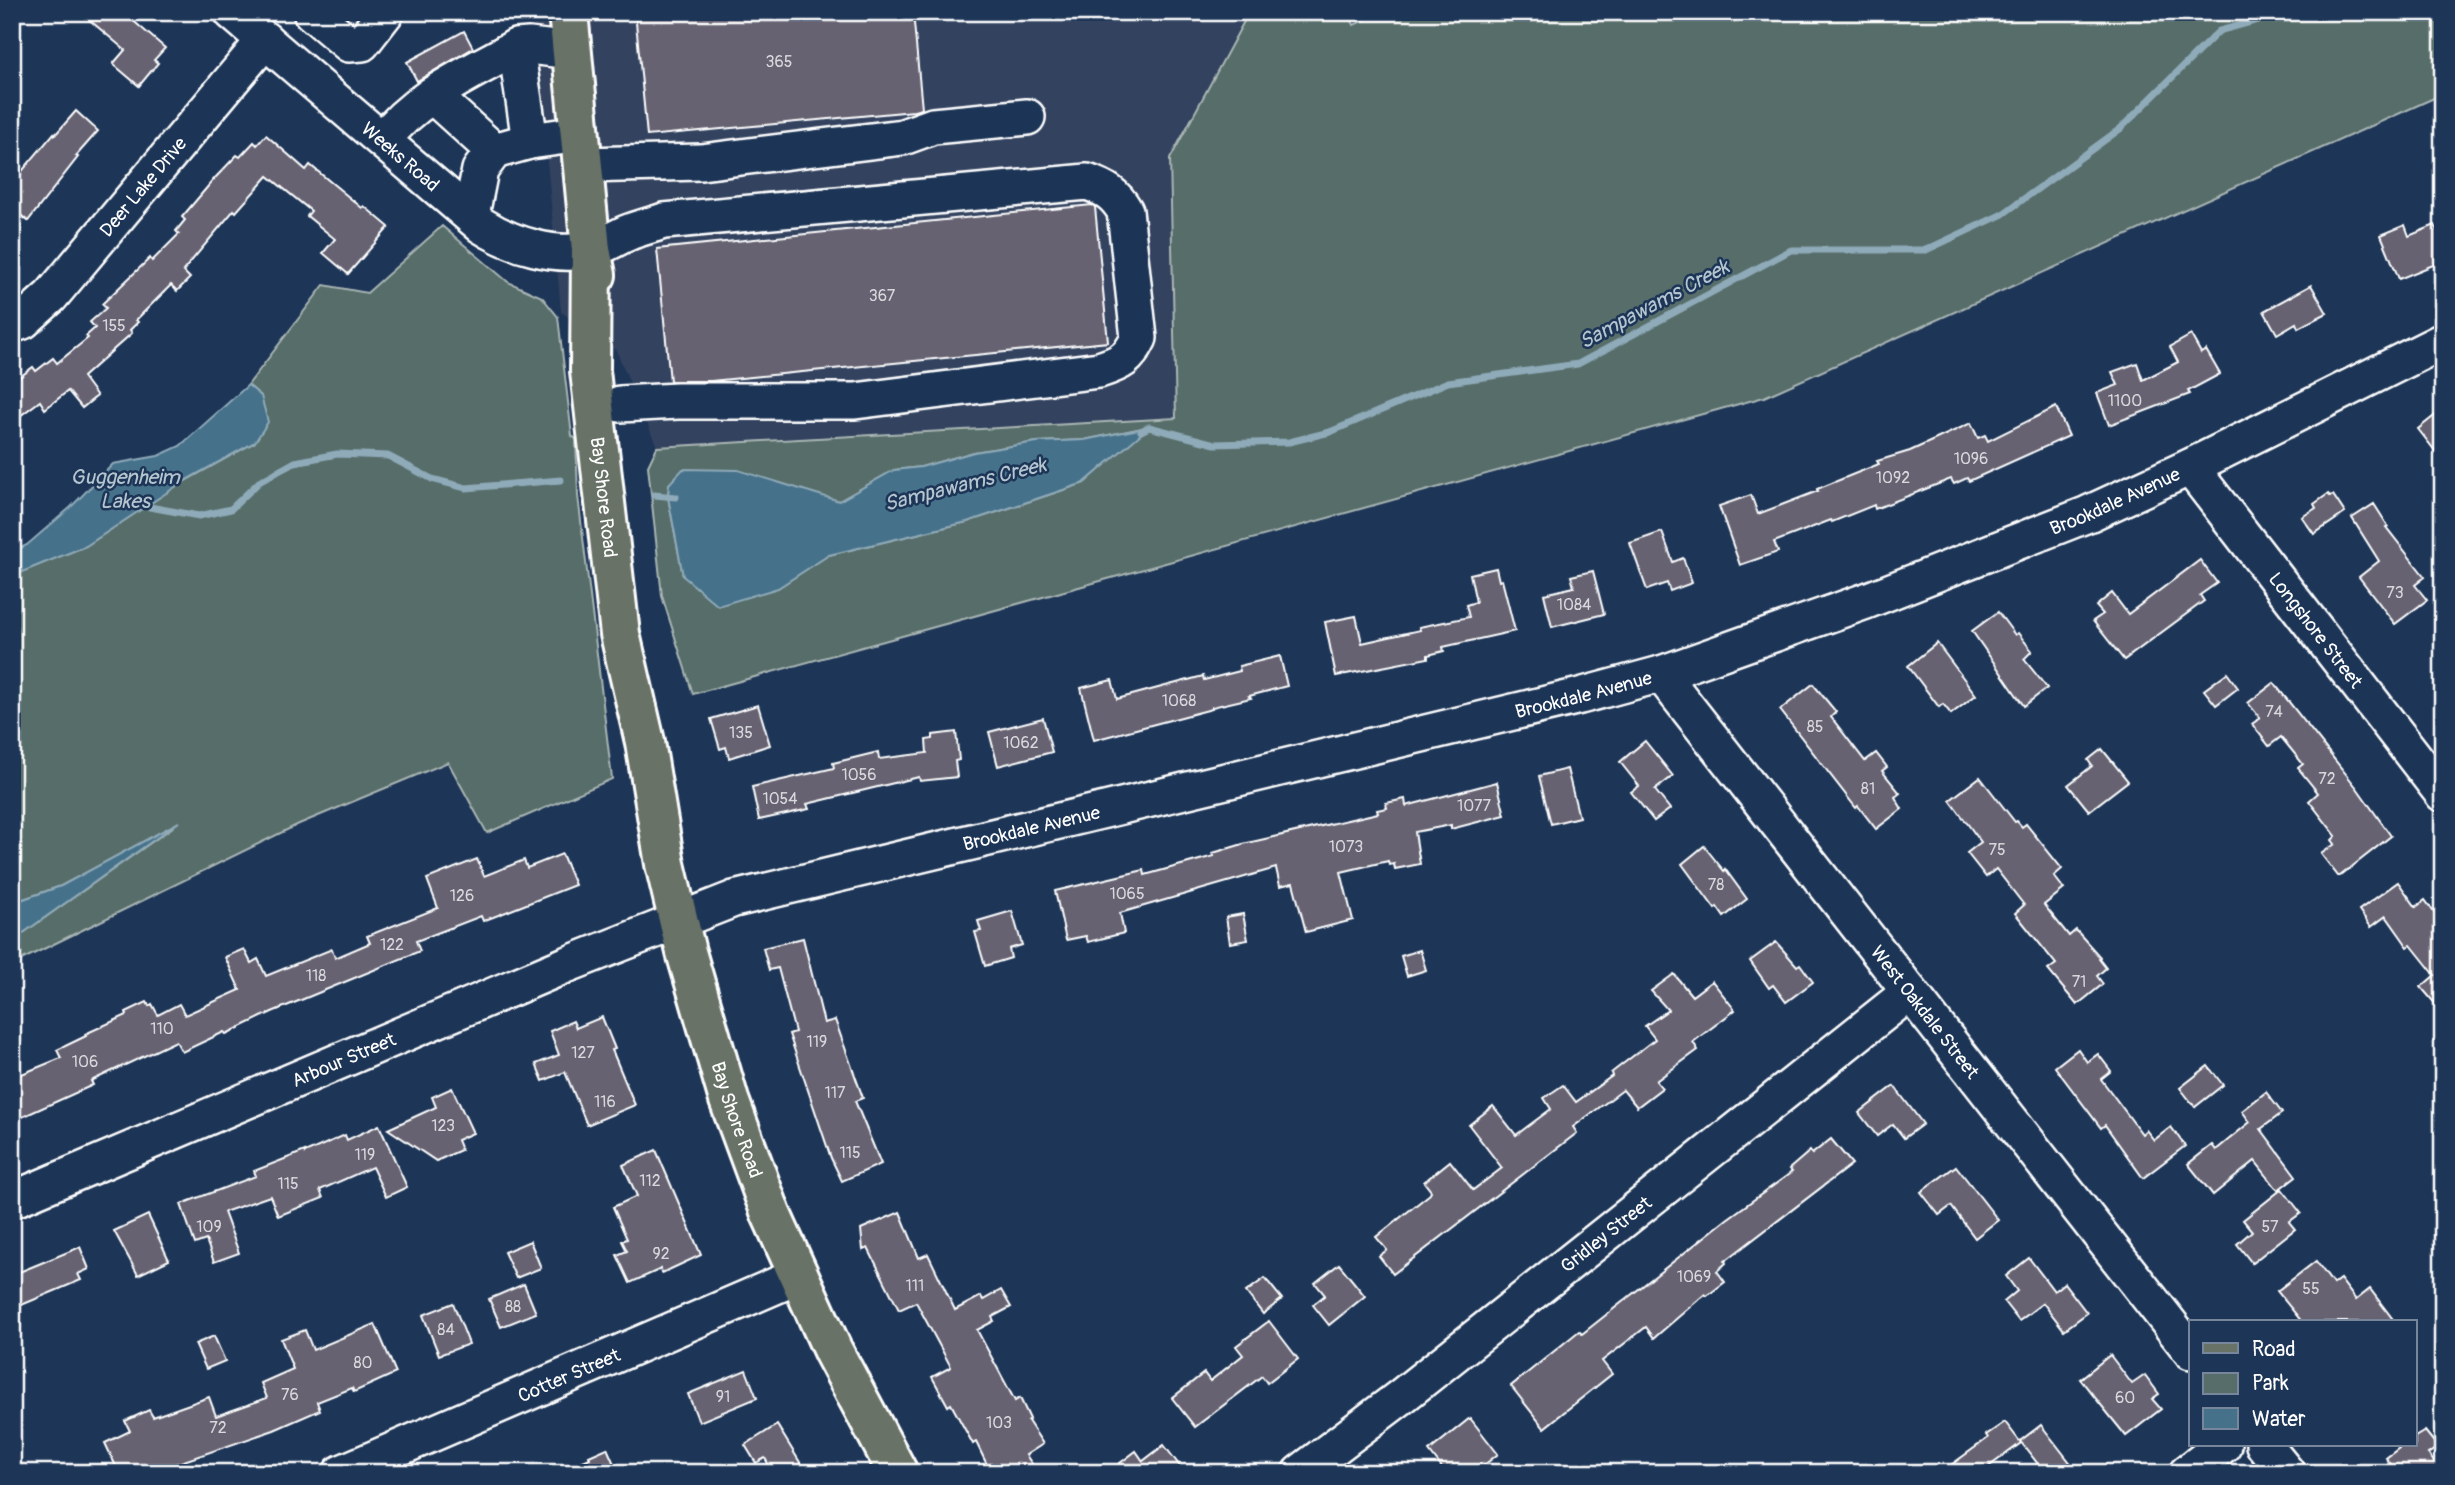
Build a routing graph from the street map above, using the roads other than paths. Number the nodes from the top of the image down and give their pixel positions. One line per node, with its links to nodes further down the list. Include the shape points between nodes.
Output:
1 (233, 12): 5 (street, Weeks Road)
2 (310, 12): 3 (street, via 349,44 362,43)
3 (386, 12)
4 (568, 12): 7 (main road, Bay Shore Road)
5 (265, 40): 10 (street, Weeks Road); 16 (street, Deer Lake Drive, via 51,296)
6 (516, 47): 7 (street); 8 (street); 11 (street)
7 (572, 51): 12 (main road, Bay Shore Road)
8 (432, 96): 10 (street, via 404,115); 13 (street)
9 (1027, 117): 12 (street, via 933,126 903,137 701,162)
10 (384, 139): 14 (street, Weeks Road)
11 (530, 141): 12 (street); 13 (street)
12 (581, 149): 15 (main road, Bay Shore Road)
13 (494, 151): 14 (street, via 480,170)
14 (471, 215): 15 (street, Weeks Road, via 492,232 524,244)
15 (591, 250): 18 (main road, Bay Shore Road); 18 (street, via 664,221 1087,182 1105,188 1125,211 1139,338 1132,354 1118,363 1099,370 855,401); 21 (main road, Bay Shore Road, via 590,371 596,427 620,634)
16 (12, 326)
17 (2443, 341): 19 (street, Brookdale Avenue)
18 (620, 404): 21 (main road, Bay Shore Road, via 644,629)
19 (2190, 467): 20 (street, Brookdale Avenue, via 2076,519); 22 (street, Longshore Street)
20 (1661, 674): 23 (street, Brookdale Avenue, via 734,899); 24 (street, West Oakdale Street)
21 (645, 742): 23 (main road, Bay Shore Road)
22 (2443, 794)
23 (678, 920): 25 (street, Arbour Street); 26 (main road, Bay Shore Road, via 729,1100)
24 (1910, 992): 27 (street, West Oakdale Street); 32 (street, Gridley Street)
25 (12, 1200)
26 (798, 1276): 30 (street, Cotter Street); 31 (main road, Bay Shore Road)
27 (2189, 1348)
28 (2222, 1446): 33 (street)
29 (2265, 1446): 34 (street)
30 (341, 1473)
31 (898, 1473)
32 (1300, 1473)
33 (2187, 1473)
34 (2287, 1473)

